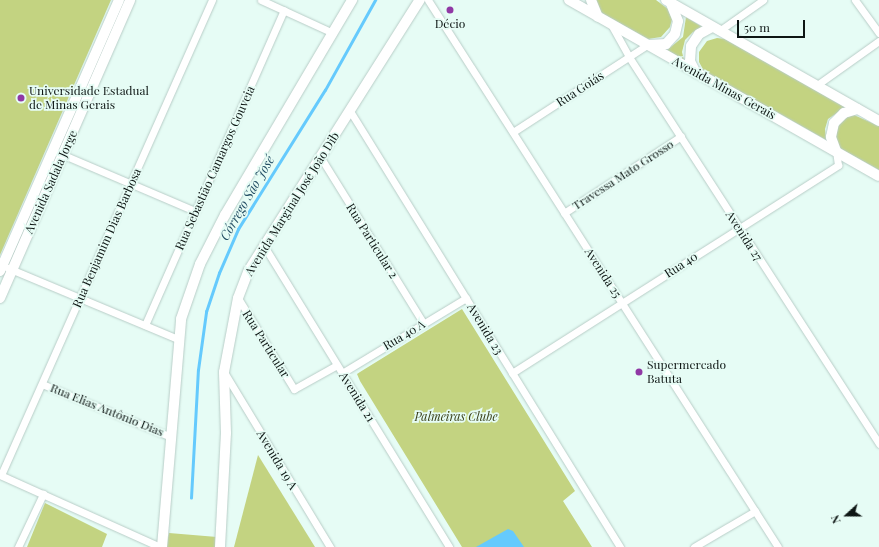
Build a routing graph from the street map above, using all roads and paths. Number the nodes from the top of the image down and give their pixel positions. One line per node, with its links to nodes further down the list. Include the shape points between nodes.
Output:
1 (119, 0): 29 (main road, Avenida Sadala Jorge)
2 (130, 0): 31 (main road, Avenida Sadala Jorge)
3 (212, 0): 34 (street, Rua Benjamim Dias Barbosa)
4 (261, 0): 13 (street)
5 (352, 0): 17 (main road)
6 (420, 0): 25 (main road, Avenida Marginal José João Dib)
7 (428, 0): 27 (street, Avenida 25)
8 (569, 0): 14 (main road, Avenida Minas Gerais)
9 (591, 0): 14 (main road)
10 (763, 0): 16 (street)
11 (855, 0): 18 (street)
12 (668, 1): 16 (main road); 20 (main road, via 677,14 675,34 659,46)
13 (284, 10): 17 (street); 35 (street, Rua Sebastião Camargos Gouveia)
14 (598, 17): 15 (main road, Avenida Minas Gerais)
15 (612, 26): 20 (main road, Avenida Minas Gerais); 21 (street, Avenida 27)
16 (715, 29): 22 (main road, via 699,34 691,46 690,61); 23 (main road)
17 (333, 32): 48 (main road, via 229,208 200,264 181,319)
18 (879, 33)
19 (879, 42): 23 (street)
20 (647, 45): 21 (street, Rua Goiás); 22 (main road, Avenida Minas Gerais)
21 (629, 57): 27 (street, Rua Goiás); 28 (street, Avenida 27)
22 (696, 73): 30 (main road, Avenida Minas Gerais)
23 (817, 85): 24 (main road)
24 (857, 109): 26 (main road); 30 (main road, via 844,113 834,123 831,137)
25 (350, 111): 32 (main road, Avenida Marginal José João Dib); 44 (street, Avenida 23)
26 (879, 121)
27 (513, 132): 36 (street, Avenida 25)
28 (681, 136): 36 (street, Travessa Mato Grosso); 37 (street, Avenida 27)
29 (53, 150): 31 (street); 39 (main road, Avenida Sadala Jorge)
30 (836, 151): 33 (main road, Avenida Minas Gerais); 37 (street, Rua 40, via 838,165)
31 (63, 154): 34 (street); 40 (main road, Avenida Sadala Jorge)
32 (321, 158): 38 (main road, Avenida Marginal José João Dib); 46 (street, Rua Particular 2)
33 (879, 176)
34 (131, 184): 35 (street); 42 (street, Rua Benjamim Dias Barbosa)
35 (195, 211): 47 (street, Rua Sebastião Camargos Gouveia)
36 (564, 213): 45 (street, Avenida 25)
37 (739, 228): 45 (street, Rua 40); 55 (street, Avenida 27)
38 (264, 246): 43 (main road, Avenida Marginal José João Dib, via 249,270); 49 (street, Avenida 21)
39 (1, 268): 40 (street)
40 (12, 270): 41 (main road, Avenida Sadala Jorge); 42 (street)
41 (0, 298)
42 (80, 298): 47 (street); 53 (street, Rua Benjamim Dias Barbosa)
43 (238, 298): 49 (street, Rua Particular, via 294,389); 50 (main road, Avenida Marginal José João Dib)
44 (466, 298): 46 (street, Rua 40 A); 52 (street, Avenida 23)
45 (622, 302): 52 (street, Rua 40); 58 (street, Avenida 25)
46 (424, 324): 51 (street, Rua 40 A)
47 (145, 325): 48 (street)
48 (178, 339): 54 (main road)
49 (337, 365): 51 (street, Avenida 21)
50 (224, 372): 61 (main road, Avenida Marginal José João Dib, via 226,433); 62 (street, Avenida 19 A)
51 (342, 373): 63 (street, Avenida 21)
52 (512, 373): 64 (street, Avenida 23)
53 (42, 384): 54 (street, Rua Elias Antônio Dias); 56 (street, Rua Benjamim Dias Barbosa)
54 (171, 437): 60 (main road)
55 (879, 444)
56 (1, 475): 57 (street)
57 (43, 494): 59 (street); 60 (street)
58 (755, 511): 65 (street); 66 (street, Avenida 25)
59 (18, 547)
60 (161, 547)
61 (220, 547)
62 (330, 547)
63 (449, 547)
64 (620, 547)
65 (694, 547)
66 (778, 547)

